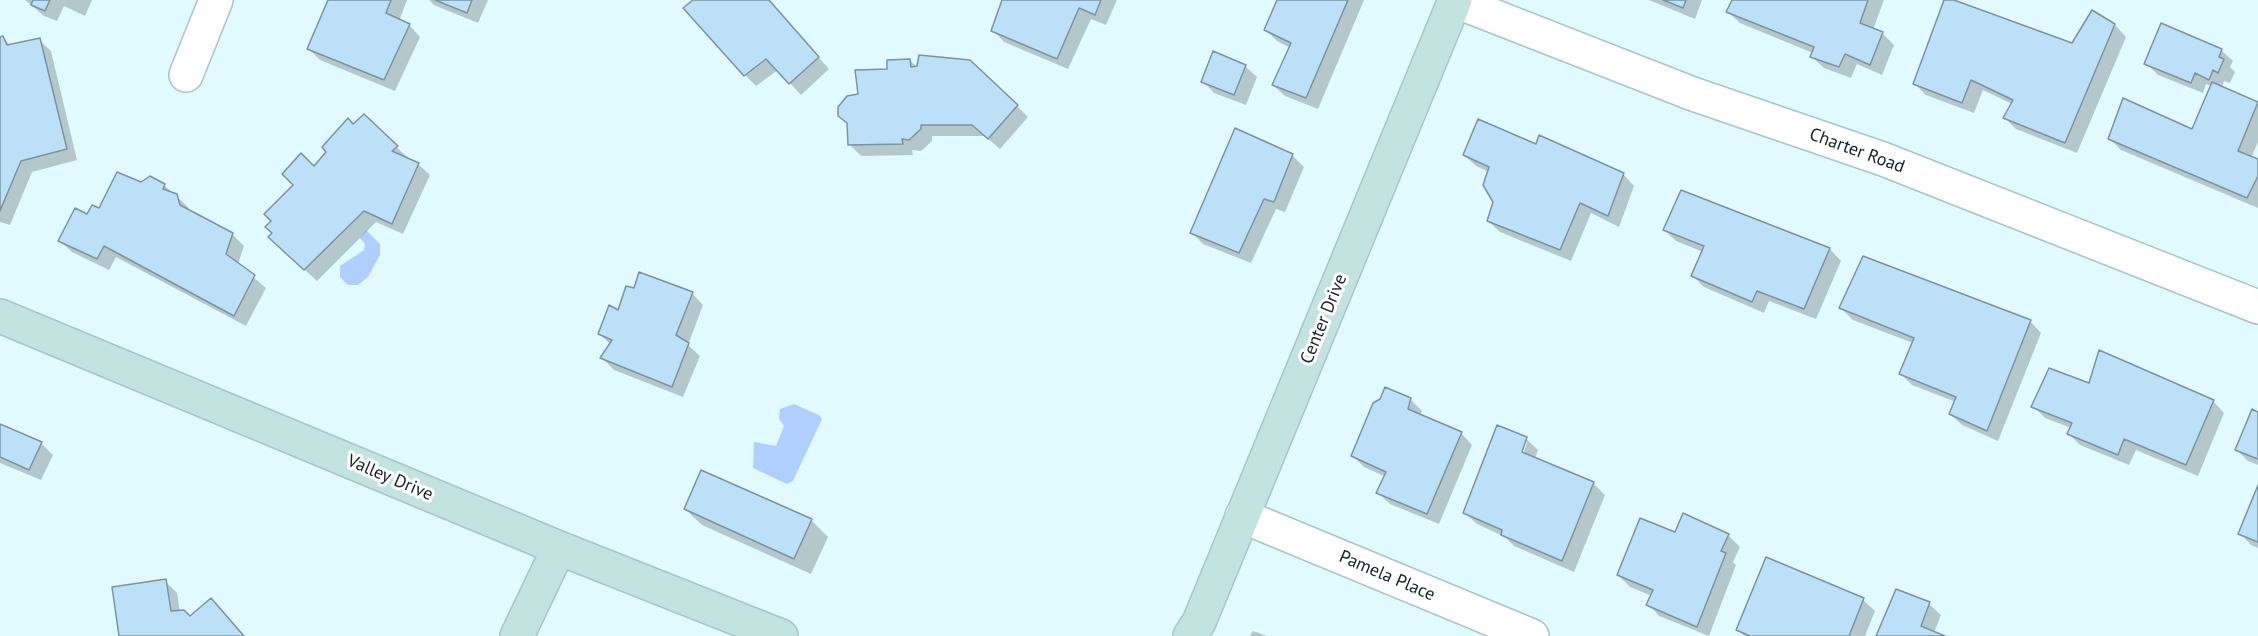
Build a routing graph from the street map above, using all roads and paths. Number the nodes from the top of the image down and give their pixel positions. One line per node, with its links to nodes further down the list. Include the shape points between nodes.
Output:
1 (216, 0): 3 (street)
2 (1455, 0): 4 (street, Charter Road, via 1693,94 1882,159); 6 (street, Center Drive)
3 (186, 75)
4 (2258, 307)
5 (0, 316): 7 (street, Valley Drive)
6 (1242, 516): 10 (street, Center Drive); 11 (street, Pamela Place)
7 (559, 548): 8 (street); 9 (street, Valley Drive)
8 (517, 636)
9 (781, 636)
10 (1190, 636)
11 (1532, 636)

